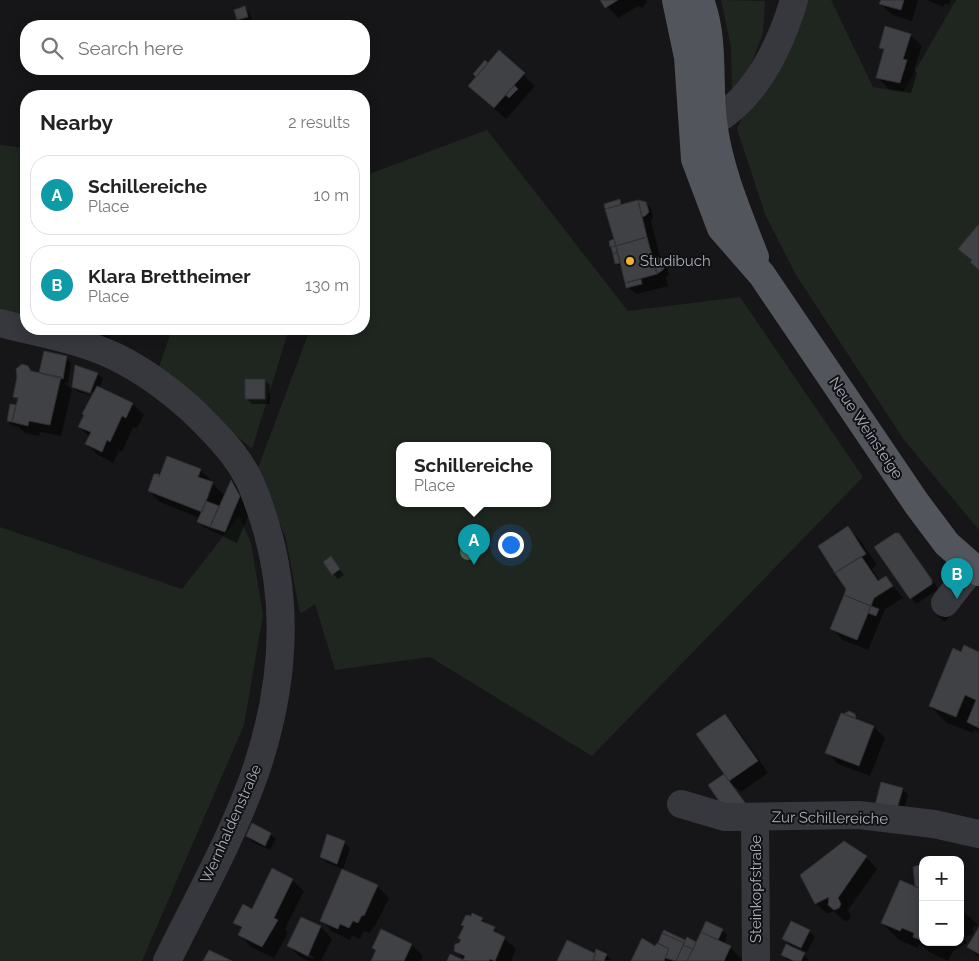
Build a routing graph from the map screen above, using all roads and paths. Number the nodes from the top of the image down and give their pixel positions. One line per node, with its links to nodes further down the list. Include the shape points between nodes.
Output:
1 (676, 0): 5 (main road, Neue Weinsteige, via 688,57 695,159 721,228)
2 (700, 0): 4 (main road, Neue Weinsteige, via 711,53)
3 (794, 0): 4 (street, via 776,48 760,76 744,99)
4 (713, 122): 5 (main road, Neue Weinsteige, via 722,170)
5 (762, 275): 9 (main road, Neue Weinsteige, via 917,504 947,544)
6 (0, 323): 7 (street, Wernhaldenstraße)
7 (20, 328)
8 (50, 335): 14 (street, Wernhaldenstraße, via 115,357 149,376 210,427 234,454 247,475 267,530 281,593 280,657 268,727 243,803)
9 (976, 569): 10 (street)
10 (945, 602)
11 (681, 804): 12 (street, Zur Schillereiche, via 725,817)
12 (755, 817): 13 (street, Zur Schillereiche, via 859,815 934,824); 15 (street, Steinkopfstraße)
13 (979, 834)
14 (167, 961)
15 (756, 961)

